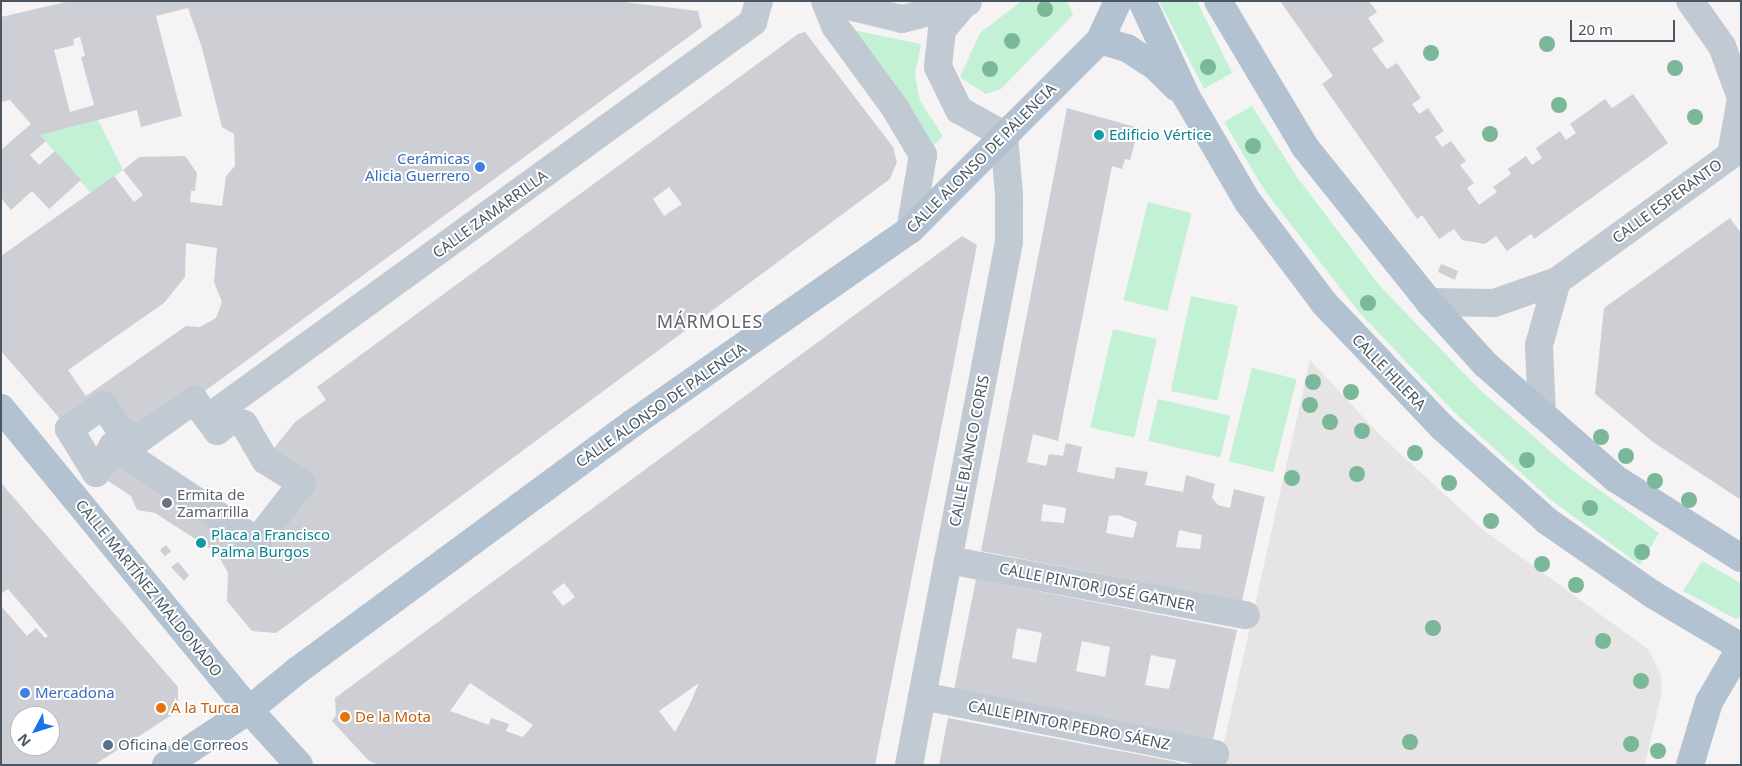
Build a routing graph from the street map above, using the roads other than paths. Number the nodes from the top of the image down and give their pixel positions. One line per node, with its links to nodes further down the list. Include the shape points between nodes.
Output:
1 (759, 1): 17 (street, CALLE ZAMARRILLA, via 753,22)
2 (826, 1): 7 (street, via 902,19); 12 (street, via 835,26 894,108 923,155)
3 (1118, 1): 8 (main road, CALLE ALONSO DE PALENCIA)
4 (1142, 1): 9 (main road, CALLE HILERA)
5 (1218, 1): 14 (main road, via 1305,147)
6 (1690, 1): 10 (street, CALLE ESPERANTO, via 1722,46)
7 (966, 3): 11 (street, via 942,30 938,67 959,110)
8 (1100, 40): 9 (main road, via 1127,48 1155,66); 11 (main road, CALLE ALONSO DE PALENCIA)
9 (1186, 96): 21 (main road, CALLE HILERA, via 1248,202 1324,303 1442,427 1547,521 1652,594)
10 (1741, 98): 13 (street, CALLE ESPERANTO, via 1731,154)
11 (1004, 135): 12 (main road, CALLE ALONSO DE PALENCIA); 19 (street, CALLE BLANCO CORIS, via 1009,242)
12 (910, 230): 23 (main road, CALLE ALONSO DE PALENCIA, via 633,423 298,670)
13 (1557, 281): 14 (street, CALLE ESPERANTO, via 1494,303); 16 (street, via 1540,345)
14 (1429, 302): 16 (main road, via 1484,364)
15 (1, 408): 23 (main road, CALLE MARTÍNEZ MALDONADO)
16 (1542, 415): 18 (main road, via 1616,479)
17 (208, 418): 17 (street, via 218,431 230,422 244,424 266,460 302,483 257,541 113,446 96,473 69,430 103,405 120,429 138,440 194,400)
18 (1741, 558)
19 (948, 560): 20 (street, CALLE PINTOR JOSÉ GATNER); 22 (street, CALLE BLANCO CORIS)
20 (1246, 615)
21 (1741, 647): 28 (main road, via 1709,702)
22 (922, 696): 24 (street, CALLE PINTOR PEDRO SÁENZ); 27 (street, CALLE BLANCO CORIS)
23 (249, 710): 25 (main road, CALLE ALONSO DE PALENCIA); 26 (main road, CALLE MARTÍNEZ MALDONADO)
24 (1215, 754)
25 (166, 765)
26 (299, 765)
27 (909, 765)
28 (1690, 765)

